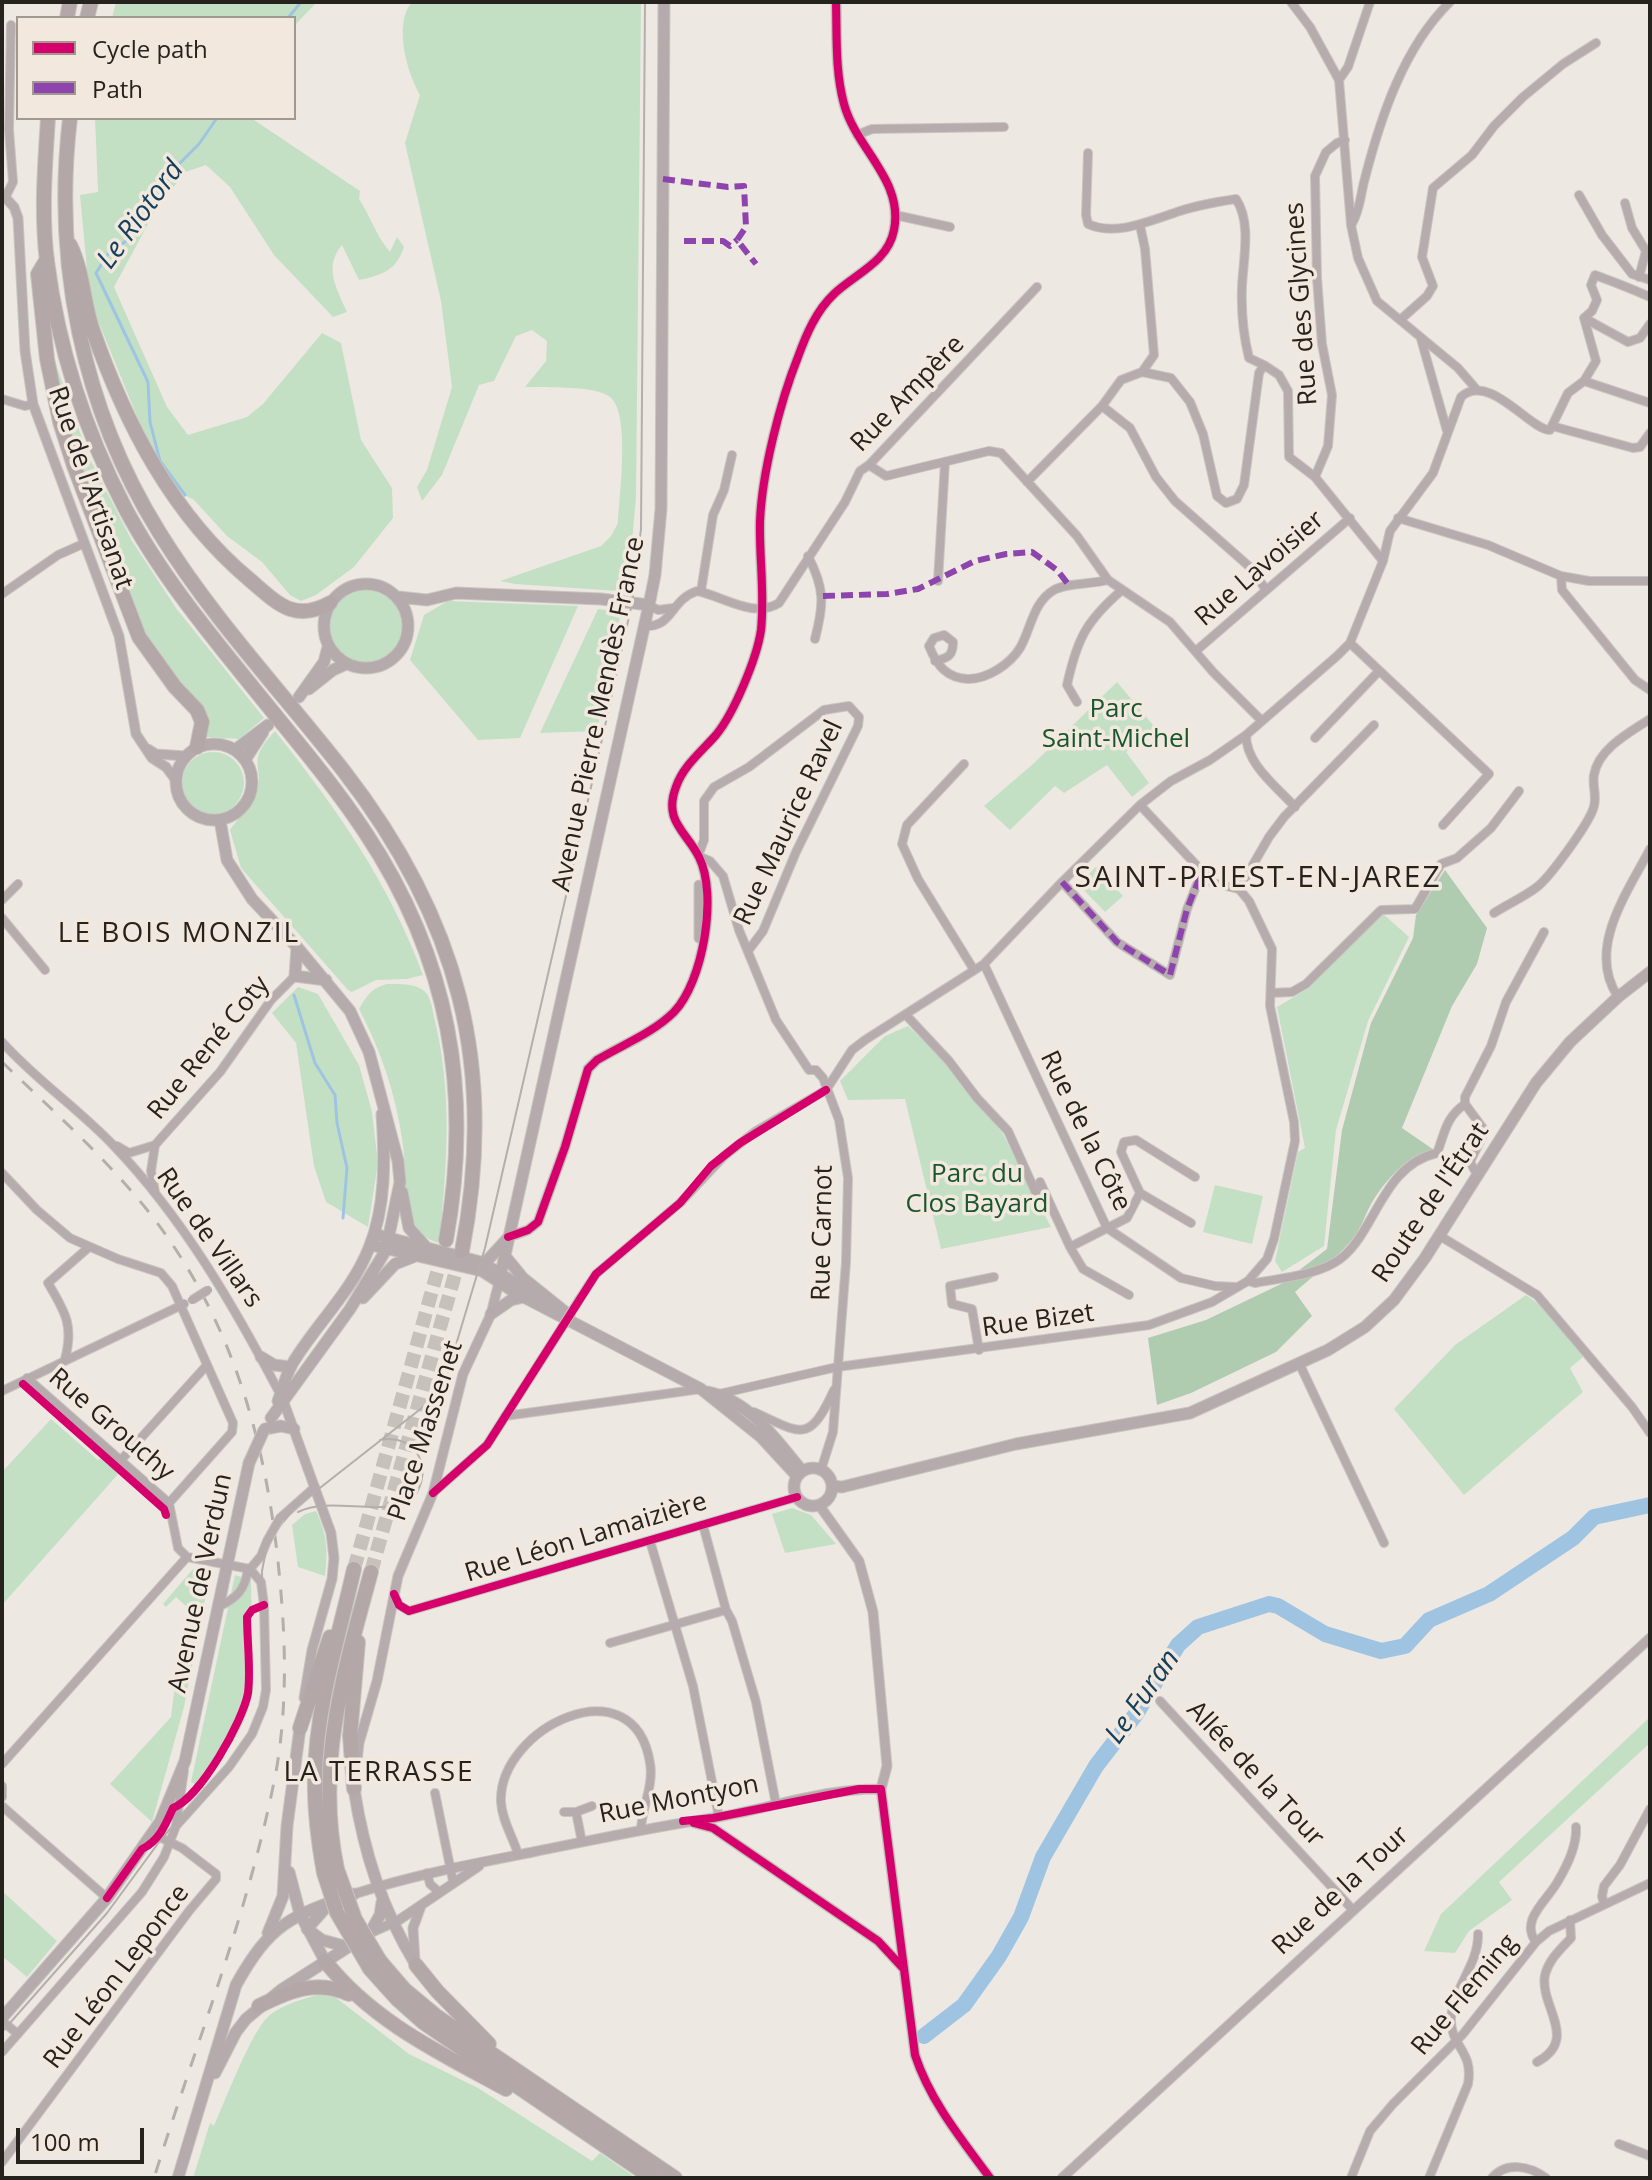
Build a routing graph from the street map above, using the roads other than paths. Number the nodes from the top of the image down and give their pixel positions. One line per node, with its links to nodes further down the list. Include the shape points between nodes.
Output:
1 (664, 2): 66 (main road, Avenue Pierre Mendès France, via 661,509)
2 (836, 2): 12 (street, via 838,75)
3 (1291, 2): 8 (street)
4 (1370, 2): 8 (street)
5 (1450, 2): 15 (street, via 1432,19 1401,73)
6 (11, 25): 17 (street, Rue de l'Artisanat, via 13,182)
7 (1596, 43): 31 (street, via 1543,80 1433,188 1422,257 1433,286)
8 (1339, 80): 13 (street)
9 (48, 120): 25 (highway)
10 (70, 120): 24 (highway)
11 (1004, 127): 12 (street, via 872,129)
12 (857, 135): 20 (street, via 888,183)
13 (1345, 140): 16 (street); 48 (street, Rue des Glycines, via 1326,152 1315,176 1322,344 1332,395 1328,446)
14 (1088, 153): 21 (street, via 1088,224)
15 (1364, 180): 16 (street); 22 (street)
16 (1350, 185): 22 (street)
17 (4, 195): 40 (street, Rue de l'Artisanat, via 18,218)
18 (1579, 195): 26 (street, via 1614,252 1632,274)
19 (1625, 203): 26 (street, via 1646,251)
20 (895, 215): 23 (street); 67 (street, via 894,233 878,260 834,294 796,360 769,461 760,519)
21 (1140, 225): 34 (street, via 1236,199 1243,209 1245,239 1243,334 1249,358); 35 (street, via 1154,355)
22 (1351, 225): 31 (street, via 1358,258 1377,301)
23 (950, 227)
24 (66, 236): 65 (highway, via 99,347 135,431 171,495 227,558 280,605 296,612 316,611); 145 (highway, via 73,306 91,380 116,450 145,508 206,602 377,817 415,880 443,943 460,999 474,1079 475,1164)
25 (47, 259): 88 (highway, via 38,274 60,422 139,637 202,722); 140 (highway, via 74,388 126,509 201,622 365,831 426,947 450,1032 457,1085 458,1147)
26 (1644, 279): 28 (street)
27 (1037, 287): 47 (street, Rue Ampère)
28 (1631, 288): 29 (street); 30 (street, via 1595,275 1591,285 1597,300)
29 (1650, 297)
30 (1584, 318): 32 (street, via 1628,342 1640,338); 36 (street, via 1596,361)
31 (1400, 320): 33 (street)
32 (1650, 324)
33 (1421, 339): 37 (street); 43 (street)
34 (1264, 365): 35 (street, via 1244,485 1237,499 1226,503 1217,496 1190,402 1171,378); 48 (street, via 1279,375 1288,391 1289,457)
35 (1142, 372): 41 (street, via 1121,380)
36 (1584, 381): 39 (street); 42 (street, via 1568,393)
37 (1477, 390): 42 (street, via 1504,400 1541,429); 43 (street, via 1461,397)
38 (2, 399): 40 (street)
39 (1650, 403)
40 (33, 404): 52 (street, Rue de l'Artisanat)
41 (1102, 406): 49 (street); 60 (street, via 1130,428 1175,501 1252,569)
42 (1552, 426): 44 (street, via 1633,448)
43 (1447, 431): 51 (street, via 1433,473)
44 (1650, 433)
45 (732, 455): 61 (street, via 713,515)
46 (945, 462): 47 (street, via 886,476); 49 (street, via 1001,453); 57 (street)
47 (869, 465): 53 (street, Rue Ampère, via 860,471)
48 (1315, 477): 50 (street)
49 (1027, 482): 56 (street, via 1077,536)
50 (1350, 518): 54 (street); 60 (street, Rue Lavoisier)
51 (1398, 518): 54 (street); 55 (street, via 1488,545)
52 (85, 543): 62 (street); 86 (street, Rue de l'Artisanat, via 119,636)
53 (808, 556): 67 (street, Rue Ampère, via 779,603); 71 (street, via 823,596)
54 (1383, 561): 72 (street)
55 (1561, 576): 58 (street); 79 (street, via 1562,590 1635,680)
56 (1108, 580): 59 (street); 76 (street, via 1051,590 1032,615 1019,648 993,673 954,678)
57 (938, 581)
58 (1650, 581)
59 (1122, 590): 74 (street, via 1170,622); 80 (street, via 1082,632 1067,685)
60 (1266, 590): 74 (street, Rue Lavoisier)
61 (701, 591): 67 (street); 68 (street, via 687,594)
62 (2, 594)
63 (398, 597): 64 (main road); 65 (main road, via 367,584 343,590); 69 (main road)
64 (427, 600): 66 (main road, via 456,593); 69 (main road)
65 (330, 603): 73 (main road, via 324,624)
66 (649, 605): 68 (street); 70 (main road, Avenue Pierre Mendès France)
67 (761, 606): 75 (street, via 761,631)
68 (673, 608): 70 (street, via 665,622)
69 (409, 620): 77 (main road, via 403,647 386,664 363,669)
70 (644, 626): 138 (main road, Avenue Pierre Mendès France)
71 (815, 639)
72 (1350, 643): 78 (street); 82 (street)
73 (328, 647): 77 (main road); 77 (main road, via 324,662 299,697)
74 (1197, 650): 82 (street)
75 (748, 661): 98 (street, via 727,720 681,776 673,795 677,828); 108 (street, via 722,717 676,773 668,794 672,830 696,868)
76 (935, 661)
77 (346, 664)
78 (1379, 671): 85 (street); 96 (street, via 1489,774)
79 (1650, 690)
80 (1077, 702)
81 (1650, 719): 104 (street, via 1601,758 1593,780 1595,805 1548,874 1537,887)
82 (1262, 721): 84 (street)
83 (1374, 725): 94 (street)
84 (1246, 735): 93 (street); 94 (street, via 1253,761)
85 (1315, 738)
86 (142, 745): 88 (street, via 156,754); 91 (street, Rue de l'Artisanat)
87 (235, 750): 88 (main road, via 209,744); 89 (main road); 89 (main road, via 268,725)
88 (191, 752): 91 (main road, via 180,762)
89 (245, 760): 95 (main road, via 251,772 249,797 232,816)
90 (964, 764): 112 (street, via 907,825 902,844)
91 (175, 779): 95 (main road, via 188,810)
92 (1519, 791): 116 (street, via 1491,828 1457,858 1441,864 1415,909 1381,910 1306,984 1292,992)
93 (1140, 805): 99 (street); 100 (street)
94 (1295, 807): 102 (street, via 1269,837)
95 (220, 820): 107 (main road, Avenue de Verdun, via 227,860 252,899)
96 (1443, 825)
97 (1650, 849): 117 (street, via 1608,938 1605,964)
98 (698, 856): 108 (street, via 707,910); 109 (street, Rue Carnot, via 723,876); 109 (street, Rue Maurice Ravel, via 704,840 704,801 714,787 824,710 849,706 859,717 858,726 763,931)
99 (1208, 877): 100 (street, via 1199,879 1187,909 1170,975 1117,942); 102 (street)
100 (1062, 882): 110 (street)
101 (18, 884): 103 (street)
102 (1239, 889): 116 (street, via 1272,949)
103 (2, 900)
104 (1494, 913)
105 (2, 918): 111 (street)
106 (1544, 932): 122 (street, via 1506,1002)
107 (297, 947): 114 (main road); 115 (main road, Avenue de Verdun)
108 (701, 947): 138 (street, via 693,980 674,1011 588,1069 538,1222)
109 (748, 951): 120 (street, Rue Carnot, via 776,1020 809,1070 823,1078)
110 (984, 964): 112 (street); 136 (street, Rue de la Côte)
111 (45, 970)
112 (974, 970): 118 (street)
113 (1650, 972): 117 (main road, Route de l'Étrat)
114 (295, 976): 115 (main road); 124 (street, Rue René Coty)
115 (326, 980): 121 (main road, Avenue de Verdun, via 355,1022)
116 (1271, 993): 151 (street, via 1295,1141 1274,1239 1267,1259)
117 (1618, 997): 128 (main road, Route de l'Étrat, via 1536,1083)
118 (906, 1015): 120 (street, via 852,1050); 133 (street, via 1008,1131)
119 (2, 1042): 123 (street, Rue de Villars)
120 (826, 1090): 166 (street, Rue Carnot, via 839,1120 848,1178); 174 (street, bridge, via 724,1156 680,1203 596,1274)
121 (382, 1093): 130 (main road, Avenue de Verdun); 139 (main road, Avenue de Verdun, via 384,1153)
122 (1465, 1104): 128 (street, via 1485,1131 1470,1162); 151 (street, via 1441,1135 1437,1153 1404,1169 1336,1262)
123 (113, 1144): 124 (street, Rue René Coty, via 129,1153); 126 (street, Rue de Villars)
124 (155, 1145): 125 (street, Rue René Coty)
125 (152, 1162): 126 (street); 132 (street, Rue René Coty)
126 (130, 1164): 132 (street, Rue de Villars)
127 (2, 1173): 143 (street, via 55,1226)
128 (1478, 1176): 137 (main road, Route de l'Étrat)
129 (1195, 1177): 134 (street, via 1136,1140 1124,1142 1121,1152)
130 (400, 1182): 141 (main road, Avenue de Verdun); 144 (main road, via 409,1228)
131 (1040, 1182): 142 (street)
132 (155, 1193): 152 (street, Rue de Villars, via 199,1252)
133 (1036, 1193)
134 (1140, 1193): 135 (street); 136 (street, via 1127,1218)
135 (1191, 1223)
136 (1107, 1228): 142 (street); 153 (street, Rue de la Côte, via 1181,1278)
137 (1440, 1236): 163 (main road, Route de l'Étrat, via 1394,1300 1365,1327); 177 (street, via 1537,1295)
138 (508, 1237): 146 (main road, Avenue Pierre Mendès France); 148 (main road)
139 (372, 1240): 141 (main road); 165 (main road, Avenue de Verdun, via 341,1297)
140 (446, 1240)
141 (388, 1244): 144 (main road); 147 (main road); 157 (main road, Avenue de Verdun)
142 (1070, 1247): 154 (street, via 1083,1269)
143 (88, 1248): 156 (street, via 161,1273); 162 (street, via 48,1283 66,1313)
144 (426, 1248): 148 (main road)
145 (462, 1251)
146 (505, 1256): 150 (main road, Avenue Pierre Mendès France); 159 (main road, via 523,1278)
147 (414, 1257): 150 (main road); 157 (main road, via 395,1264)
148 (484, 1264): 150 (main road)
149 (994, 1277): 160 (street, via 950,1286 952,1304 972,1309)
150 (501, 1278): 155 (main road); 158 (street, Place Massenet); 159 (main road)
151 (1248, 1281): 153 (street, Rue Bizet)
152 (213, 1287): 156 (street, bridge); 161 (street, Rue de Villars)
153 (1237, 1287): 160 (street, Rue Bizet, via 1149,1325)
154 (1129, 1295)
155 (524, 1297): 158 (main road); 159 (main road)
156 (181, 1306): 162 (street); 164 (street)
157 (350, 1309): 172 (main road, Avenue de Verdun)
158 (491, 1314): 183 (street, Place Massenet, via 463,1374)
159 (586, 1329): 169 (main road)
160 (979, 1350): 166 (street, Rue Bizet)
161 (261, 1357): 165 (main road); 172 (street, Rue de Villars)
162 (65, 1359): 167 (street)
163 (1299, 1363): 181 (main road, Route de l'Étrat, via 1190,1413 1016,1444); 189 (street)
164 (207, 1365): 178 (street); 185 (street, via 233,1423 232,1432)
165 (291, 1367): 172 (main road, Avenue de Verdun)
166 (837, 1367): 168 (street, Rue Carnot); 171 (street, Rue Bizet)
167 (27, 1378): 170 (street); 178 (street, Rue Grouchy)
168 (836, 1385): 173 (street, via 818,1420 803,1431); 179 (street, Rue Carnot, via 833,1432)
169 (703, 1390): 171 (main road); 174 (street); 180 (main road)
170 (2, 1391)
171 (719, 1394): 173 (main road)
172 (282, 1397): 175 (main road, Avenue de Verdun); 176 (street, Rue de Villars)
173 (745, 1408): 180 (main road)
174 (505, 1416): 183 (street, via 487,1445)
175 (267, 1426): 176 (main road); 191 (main road, Avenue de Verdun, bridge, via 249,1463)
176 (294, 1429): 182 (street, Rue de Villars)
177 (1650, 1433)
178 (121, 1460): 185 (street, Rue Grouchy)
179 (821, 1470): 180 (main road); 181 (main road)
180 (800, 1474): 184 (main road, via 794,1486)
181 (832, 1486): 186 (main road)
182 (315, 1487): 192 (street, bridge, via 280,1518); 202 (street, Rue de Villars, via 334,1558)
183 (433, 1493): 194 (street, Place Massenet)
184 (797, 1497): 186 (main road); 187 (street, Rue Léon Lamaizière)
185 (169, 1503): 190 (street, via 178,1548)
186 (819, 1505): 207 (street, via 859,1561 873,1612 887,1766)
187 (703, 1525): 188 (street, Rue Léon Lamaizière); 197 (street)
188 (650, 1541): 194 (street, Rue Léon Lamaizière, via 409,1611); 198 (street)
189 (1384, 1543)
190 (187, 1557): 191 (street); 204 (street)
191 (226, 1564): 192 (street); 195 (main road, Avenue de Verdun)
192 (249, 1569): 195 (street, via 238,1596); 219 (street, via 261,1582 264,1605 263,1707 239,1754)
193 (371, 1572): 196 (highway)
194 (394, 1594): 206 (street, Place Massenet, via 359,1743)
195 (217, 1608): 203 (main road, Avenue de Verdun)
196 (361, 1609): 206 (highway, via 350,1736); 230 (highway, via 342,1677 330,1751)
197 (726, 1610): 198 (street); 210 (street, via 756,1702)
198 (675, 1625): 200 (street); 217 (street)
199 (1650, 1638): 242 (street, Rue de la Tour)
200 (610, 1643)
201 (1160, 1701): 242 (street, Allée de la Tour)
202 (300, 1728): 226 (main road); 230 (highway, via 354,1569 317,1747 316,1826)
203 (185, 1761): 219 (street, Avenue de Verdun); 222 (main road, Avenue de Verdun)
204 (2, 1764)
205 (2, 1786): 209 (street)
206 (354, 1789): 234 (main road)
207 (881, 1789): 210 (street, Rue Montyon); 248 (street)
208 (435, 1793): 229 (street)
209 (2, 1797)
210 (776, 1804): 216 (street, Rue Montyon)
211 (2, 1806): 237 (street)
212 (592, 1806): 215 (street)
213 (1650, 1809): 240 (street, via 1604,1886)
214 (564, 1812): 215 (street)
215 (576, 1812): 225 (street)
216 (733, 1813): 217 (street, Rue Montyon); 223 (street, via 725,1824)
217 (719, 1817): 218 (street, Rue Montyon)
218 (683, 1821): 221 (street, Rue Montyon); 223 (street)
219 (176, 1826): 224 (street)
220 (1576, 1827): 252 (street, via 1577,1838 1559,1881 1534,1914 1530,1927)
221 (641, 1829): 225 (street, Rue Montyon); 227 (street, via 651,1764 636,1728 621,1714 578,1715 557,1721 527,1743 507,1771 501,1802)
222 (153, 1834): 224 (street, Rue Léon Leponce); 237 (main road, Avenue de Verdun)
223 (726, 1837): 251 (street)
224 (170, 1842): 261 (street, via 142,1892); 270 (street, Rue Léon Leponce, via 216,1879)
225 (582, 1842): 227 (street, Rue Montyon)
226 (286, 1852): 243 (main road); 250 (main road, via 281,1904)
227 (518, 1854): 228 (street, Rue Montyon)
228 (485, 1862): 229 (street, Rue Montyon); 232 (street, Rue Montyon)
229 (450, 1868): 231 (street, Rue Montyon); 232 (street)
230 (330, 1871): 255 (highway, bridge, via 342,1923)
231 (427, 1873): 234 (street, Rue Montyon); 235 (street)
232 (453, 1881): 235 (street, Rue Montyon)
233 (1650, 1883): 240 (street, Rue Fleming)
234 (377, 1887): 236 (street, Rue Montyon); 239 (main road)
235 (439, 1892): 241 (street, Rue Montyon)
236 (354, 1894): 238 (main road)
237 (107, 1898): 260 (main road, Avenue de Verdun)
238 (332, 1902): 243 (main road); 246 (main road)
239 (382, 1902): 245 (main road); 247 (main road)
240 (1604, 1904): 244 (street, Rue Fleming)
241 (421, 1905): 245 (street, Rue Montyon); 256 (street, via 413,1928)
242 (1353, 1910): 276 (street, Rue de la Tour)
243 (300, 1914): 246 (main road); 250 (main road)
244 (1570, 1920): 252 (street, Rue Fleming); 265 (street, via 1571,1938 1545,1973 1555,2047)
245 (391, 1923): 247 (street, Rue Montyon); 256 (main road)
246 (307, 1929): 253 (main road, via 322,1940); 254 (main road)
247 (370, 1933): 253 (main road)
248 (899, 1933): 251 (street); 257 (street)
249 (1478, 1934): 262 (street, via 1479,1948 1451,2019)
250 (266, 1938): 267 (main road, via 236,1985)
251 (878, 1941): 257 (street)
252 (1536, 1942): 262 (street, Rue Fleming)
253 (348, 1947): 254 (main road)
254 (325, 1961): 258 (highway); 259 (main road)
255 (375, 1965): 264 (highway); 266 (highway, via 397,1999 424,2023)
256 (416, 1965): 264 (highway)
257 (903, 1968): 275 (street, via 915,2055 924,2078)
258 (355, 1996): 259 (highway, via 317,1986); 266 (highway, via 412,2037 518,2096)
259 (259, 2006): 267 (main road, via 236,2032)
260 (2, 2019): 261 (street)
261 (18, 2034): 263 (street)
262 (1456, 2041): 277 (street, Rue Fleming, via 1370,2131); 278 (street, via 1469,2059 1468,2084)
263 (2, 2052)
264 (498, 2058): 274 (highway)
265 (1537, 2062)
266 (535, 2099): 273 (highway)
267 (199, 2107): 272 (main road)
268 (1619, 2144): 269 (street)
269 (1650, 2156)
270 (2, 2162)
271 (1525, 2168): 279 (street, via 1502,2168); 280 (street); 281 (street)
272 (178, 2178)
273 (652, 2178)
274 (675, 2178)
275 (990, 2178)
276 (1062, 2178)
277 (1351, 2178)
278 (1429, 2178)
279 (1492, 2178)
280 (1522, 2178)
281 (1546, 2178)

